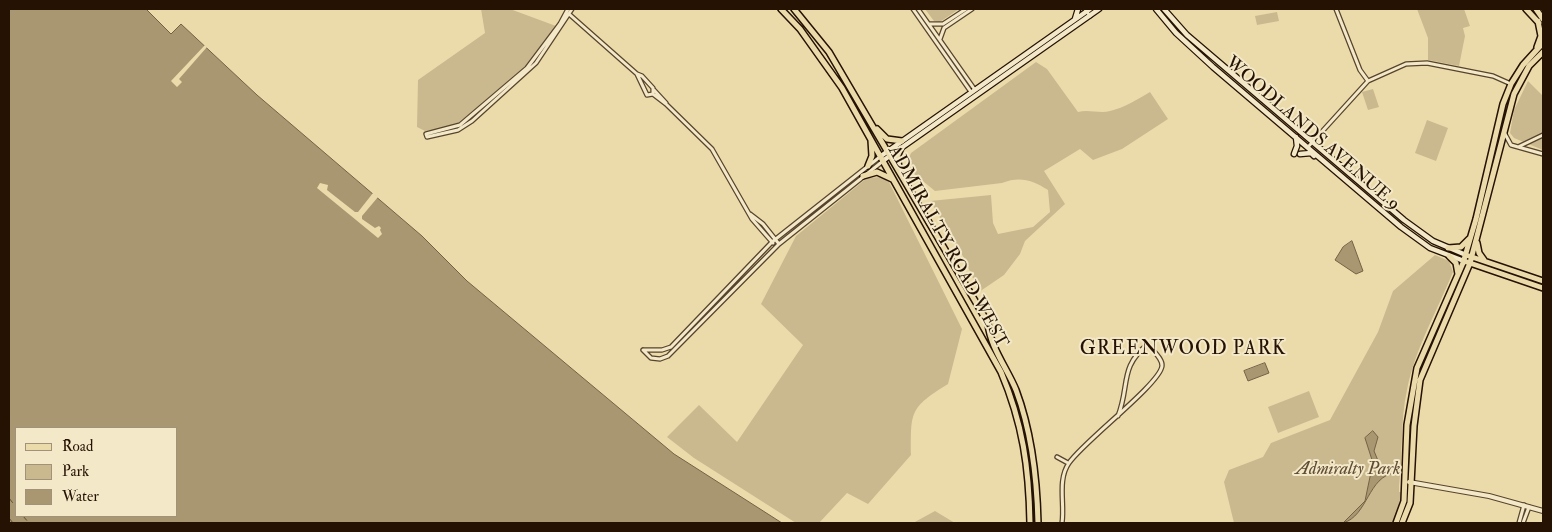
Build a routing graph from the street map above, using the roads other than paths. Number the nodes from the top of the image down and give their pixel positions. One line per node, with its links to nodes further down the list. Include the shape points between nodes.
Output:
1 (573, 9): 14 (street); 17 (street)
2 (780, 9): 39 (main road, ADMIRALTY ROAD WEST, via 822,58)
3 (794, 9): 34 (main road, ADMIRALTY ROAD WEST, via 829,52)
4 (913, 9): 29 (street)
5 (918, 9): 18 (street)
6 (966, 9): 18 (street, via 943,24)
7 (972, 9): 20 (street, via 944,28)
8 (1099, 9): 15 (main road)
9 (1156, 9): 27 (main road, WOODLANDS AVENUE 9, via 1176,33)
10 (1164, 9): 25 (main road, WOODLANDS AVENUE 9, via 1187,35)
11 (1337, 9): 26 (street, via 1360,70)
12 (1526, 9): 16 (main road)
13 (1536, 9): 16 (main road)
14 (568, 12): 17 (street); 36 (street, via 528,72 462,128)
15 (1085, 12): 29 (main road); 31 (main road)
16 (1541, 18): 19 (main road); 22 (main road)
17 (578, 21): 24 (street)
18 (929, 24): 20 (street)
19 (1543, 28)
20 (940, 39): 29 (street)
21 (1543, 43): 22 (main road)
22 (1537, 48): 28 (main road)
23 (1543, 52): 35 (main road, via 1520,81)
24 (637, 74): 30 (street); 30 (street, via 644,92 648,96)
25 (1235, 75): 27 (main road, via 1229,77); 32 (main road, WOODLANDS AVENUE 9)
26 (1368, 81): 28 (street, via 1386,71 1416,62 1493,76); 41 (street)
27 (1231, 83): 33 (main road, WOODLANDS AVENUE 9)
28 (1511, 84): 58 (main road)
29 (973, 90): 31 (street); 40 (main road)
30 (653, 92): 55 (street, via 712,149)
31 (977, 95): 44 (main road)
32 (1269, 104): 33 (main road, via 1270,111); 41 (main road, WOODLANDS AVENUE 9)
33 (1264, 111): 38 (main road, WOODLANDS AVENUE 9)
34 (873, 125): 40 (main road, via 887,139); 45 (main road, ADMIRALTY ROAD WEST)
35 (1504, 130): 43 (street, via 1509,143); 58 (main road)
36 (427, 135)
37 (1543, 135): 43 (street)
38 (1296, 137): 42 (main road, WOODLANDS AVENUE 9); 46 (main road)
39 (871, 138): 49 (main road, ADMIRALTY ROAD WEST); 51 (main road, via 872,156)
40 (902, 141): 45 (main road)
41 (1311, 141): 42 (street); 61 (main road, WOODLANDS AVENUE 9, via 1419,231)
42 (1306, 146): 50 (main road, WOODLANDS AVENUE 9)
43 (1517, 147): 48 (street)
44 (901, 148): 45 (main road); 52 (main road, via 897,157)
45 (889, 153): 49 (main road); 52 (main road, ADMIRALTY ROAD WEST)
46 (1294, 154)
47 (1300, 154): 50 (main road, via 1311,153)
48 (1543, 154)
49 (883, 158): 51 (street); 53 (street); 54 (main road, ADMIRALTY ROAD WEST)
50 (1324, 161): 63 (main road, WOODLANDS AVENUE 9, via 1401,227 1430,248)
51 (868, 166): 59 (street)
52 (900, 171): 65 (main road, ADMIRALTY ROAD WEST)
53 (863, 176): 54 (main road, via 878,172); 60 (street)
54 (895, 181): 67 (main road, ADMIRALTY ROAD WEST)
55 (750, 214): 56 (street); 57 (street)
56 (763, 224): 57 (street); 59 (street)
57 (759, 227): 59 (street)
58 (1474, 238): 61 (main road, via 1461,247); 62 (main road); 64 (main road); 66 (main road, via 1479,253)
59 (774, 241): 60 (street); 60 (street, via 671,347 643,350 647,355 656,359 668,356)
60 (778, 245)
61 (1448, 248): 62 (main road, WOODLANDS AVENUE 9)
62 (1466, 254): 64 (main road)
63 (1449, 256): 64 (main road, WOODLANDS AVENUE 9); 71 (main road, via 1456,263)
64 (1469, 260): 66 (main road); 68 (main road); 70 (main road); 71 (main road)
65 (951, 261): 67 (main road, via 952,270); 69 (main road, ADMIRALTY ROAD WEST)
66 (1487, 262): 72 (main road)
67 (942, 268): 74 (main road, ADMIRALTY ROAD WEST)
68 (1488, 268): 70 (main road, via 1477,268); 73 (main road)
69 (959, 275): 74 (main road, via 955,273 950,277); 82 (main road, ADMIRALTY ROAD WEST, via 988,323 989,336 1020,403 1036,472)
70 (1466, 275): 78 (main road, via 1420,380)
71 (1458, 277): 78 (main road, via 1416,374 1407,424)
72 (1543, 281)
73 (1543, 288)
74 (955, 290): 81 (main road, ADMIRALTY ROAD WEST, via 998,367 1019,420 1027,459)
75 (1118, 416): 75 (street, via 1128,369 1133,358 1148,344 1161,362 1161,369); 77 (street)
76 (1057, 457): 77 (street)
77 (1068, 463): 83 (street, via 1063,483)
78 (1409, 482): 79 (street); 84 (main road); 85 (main road, via 1410,502)
79 (1527, 505): 80 (street); 86 (street); 87 (street)
80 (1543, 511)
81 (1030, 523)
82 (1038, 523)
83 (1062, 523)
84 (1396, 523)
85 (1402, 523)
86 (1519, 523)
87 (1523, 523)

